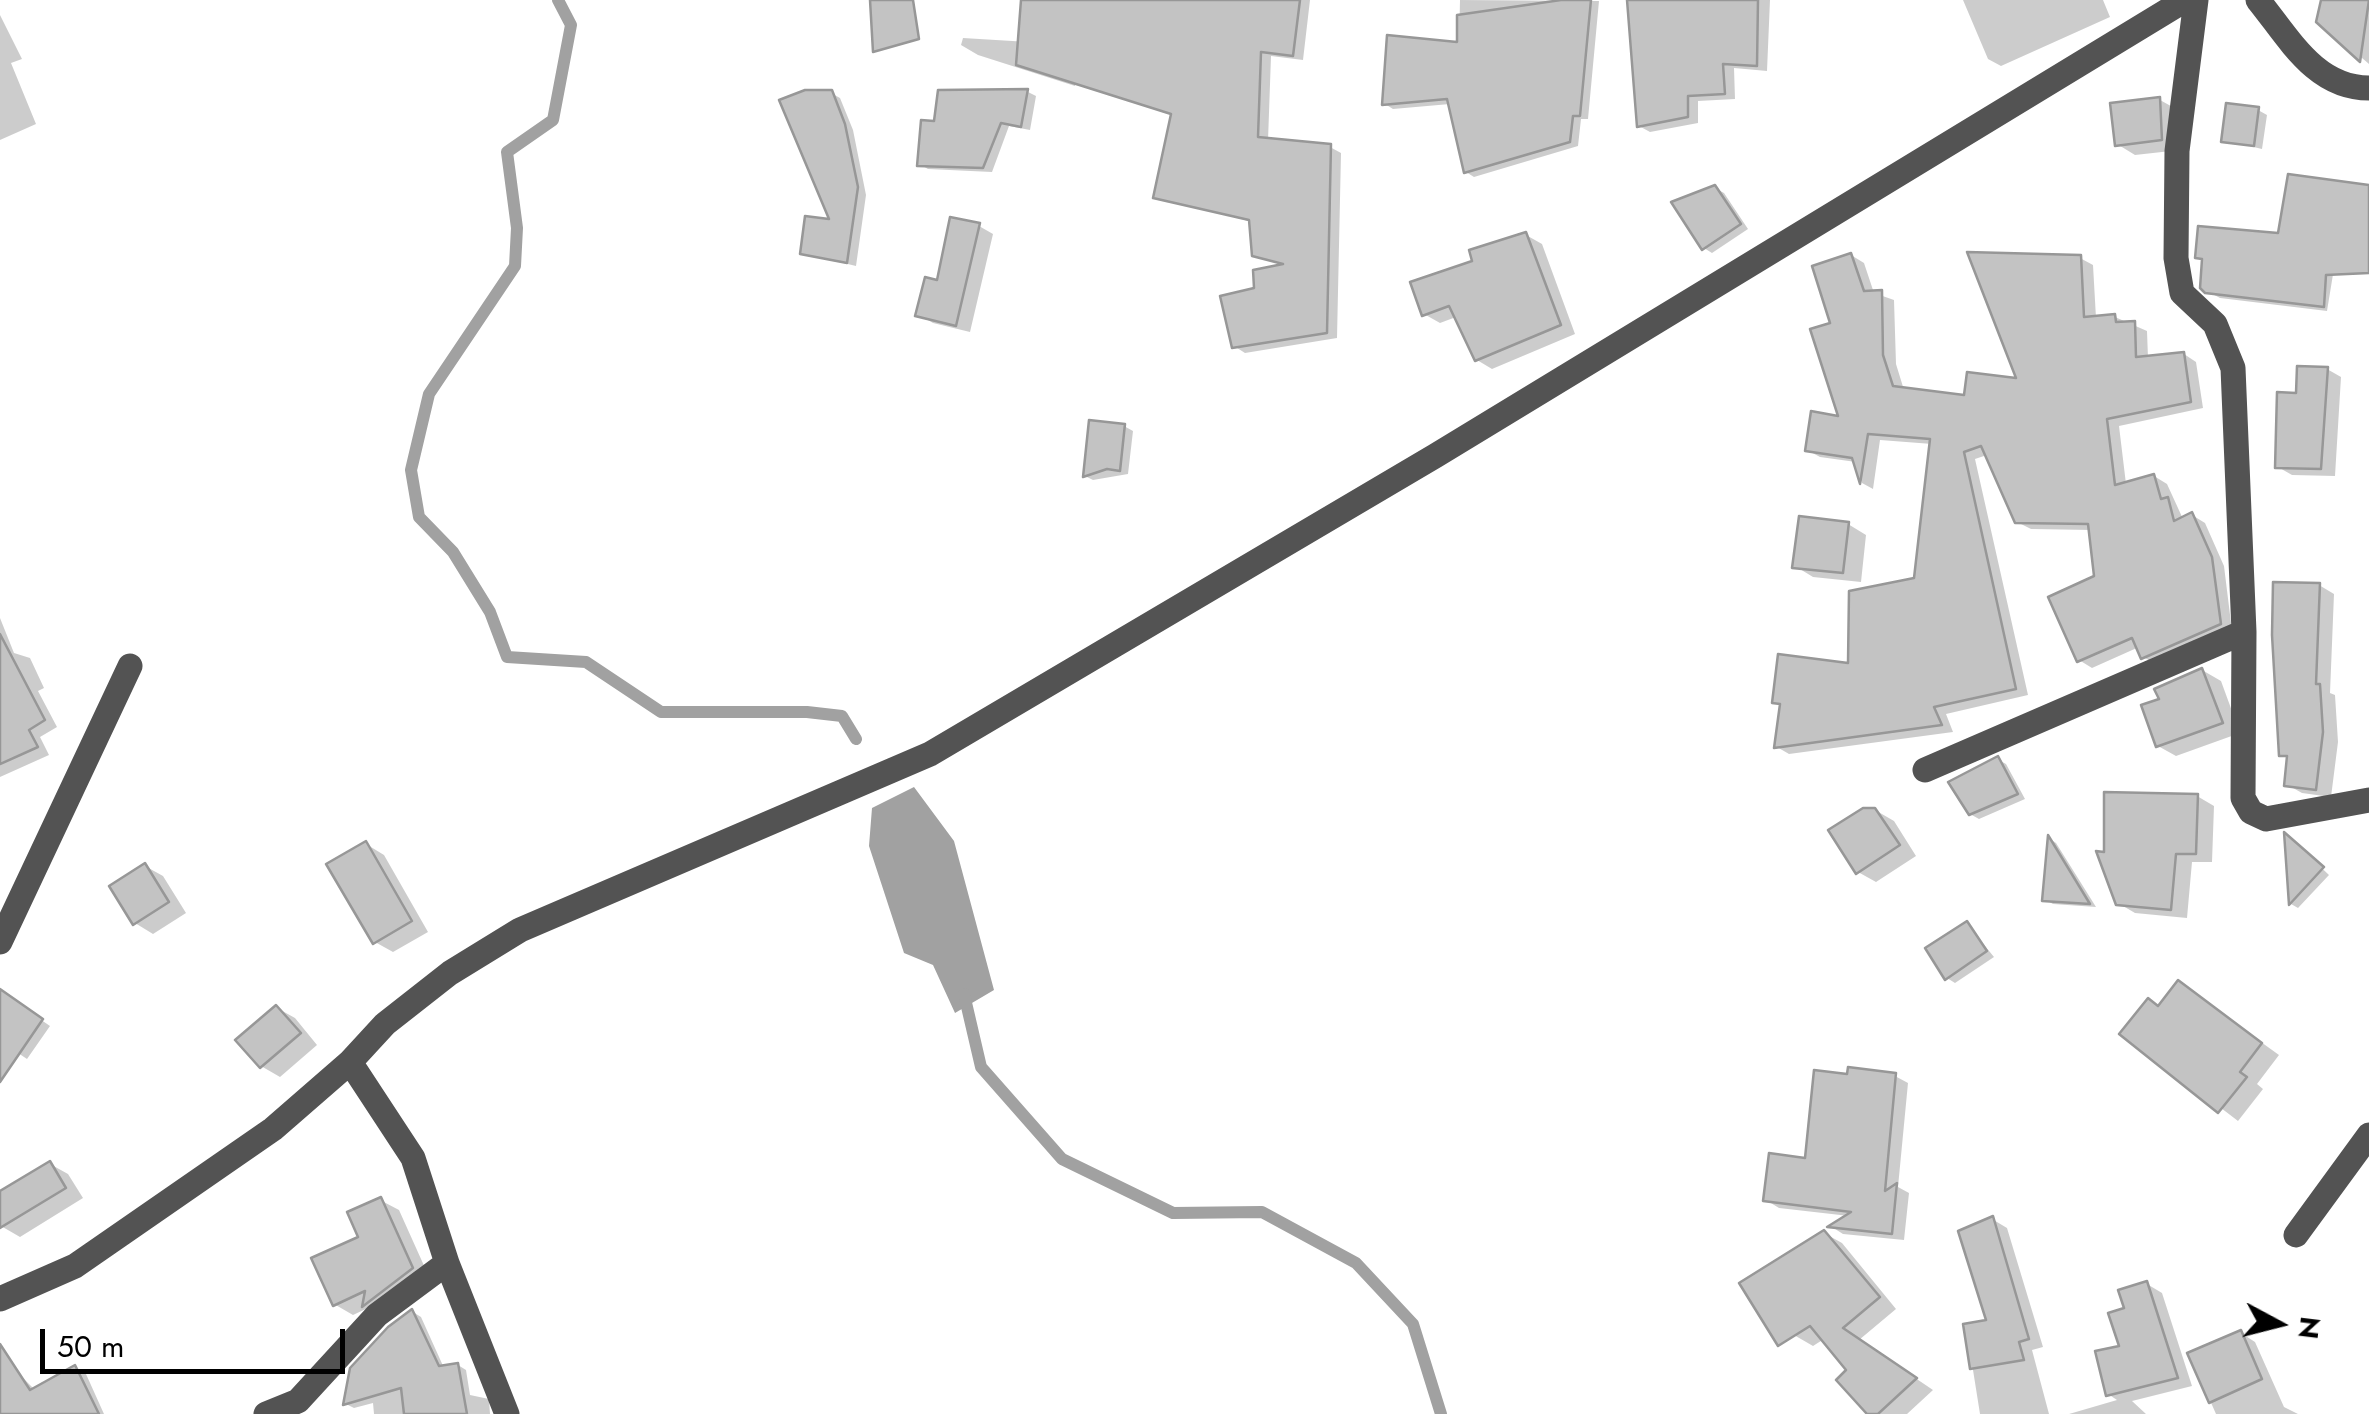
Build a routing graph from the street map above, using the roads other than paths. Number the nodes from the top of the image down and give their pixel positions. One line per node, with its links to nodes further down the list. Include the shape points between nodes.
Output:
1 (2185, 0): 10 (street, via 1436,456 930,754 520,930 450,973 385,1024)
2 (2196, 0): 5 (street, via 2178,151 2176,258 2182,292 2215,324 2233,368)
3 (2258, 0): 4 (street, via 2315,70 2331,82)
4 (2369, 88)
5 (2244, 632): 7 (street); 8 (street, via 2244,798 2251,812 2266,819)
6 (130, 666): 9 (street)
7 (1924, 770)
8 (2369, 800)
9 (0, 942)
10 (350, 1062): 13 (street, via 412,1158); 14 (street, via 273,1129 75,1266)
11 (2369, 1135): 12 (street)
12 (2296, 1236)
13 (446, 1263): 15 (street, via 377,1316 298,1401); 16 (street)
14 (0, 1299)
15 (266, 1414)
16 (507, 1414)

